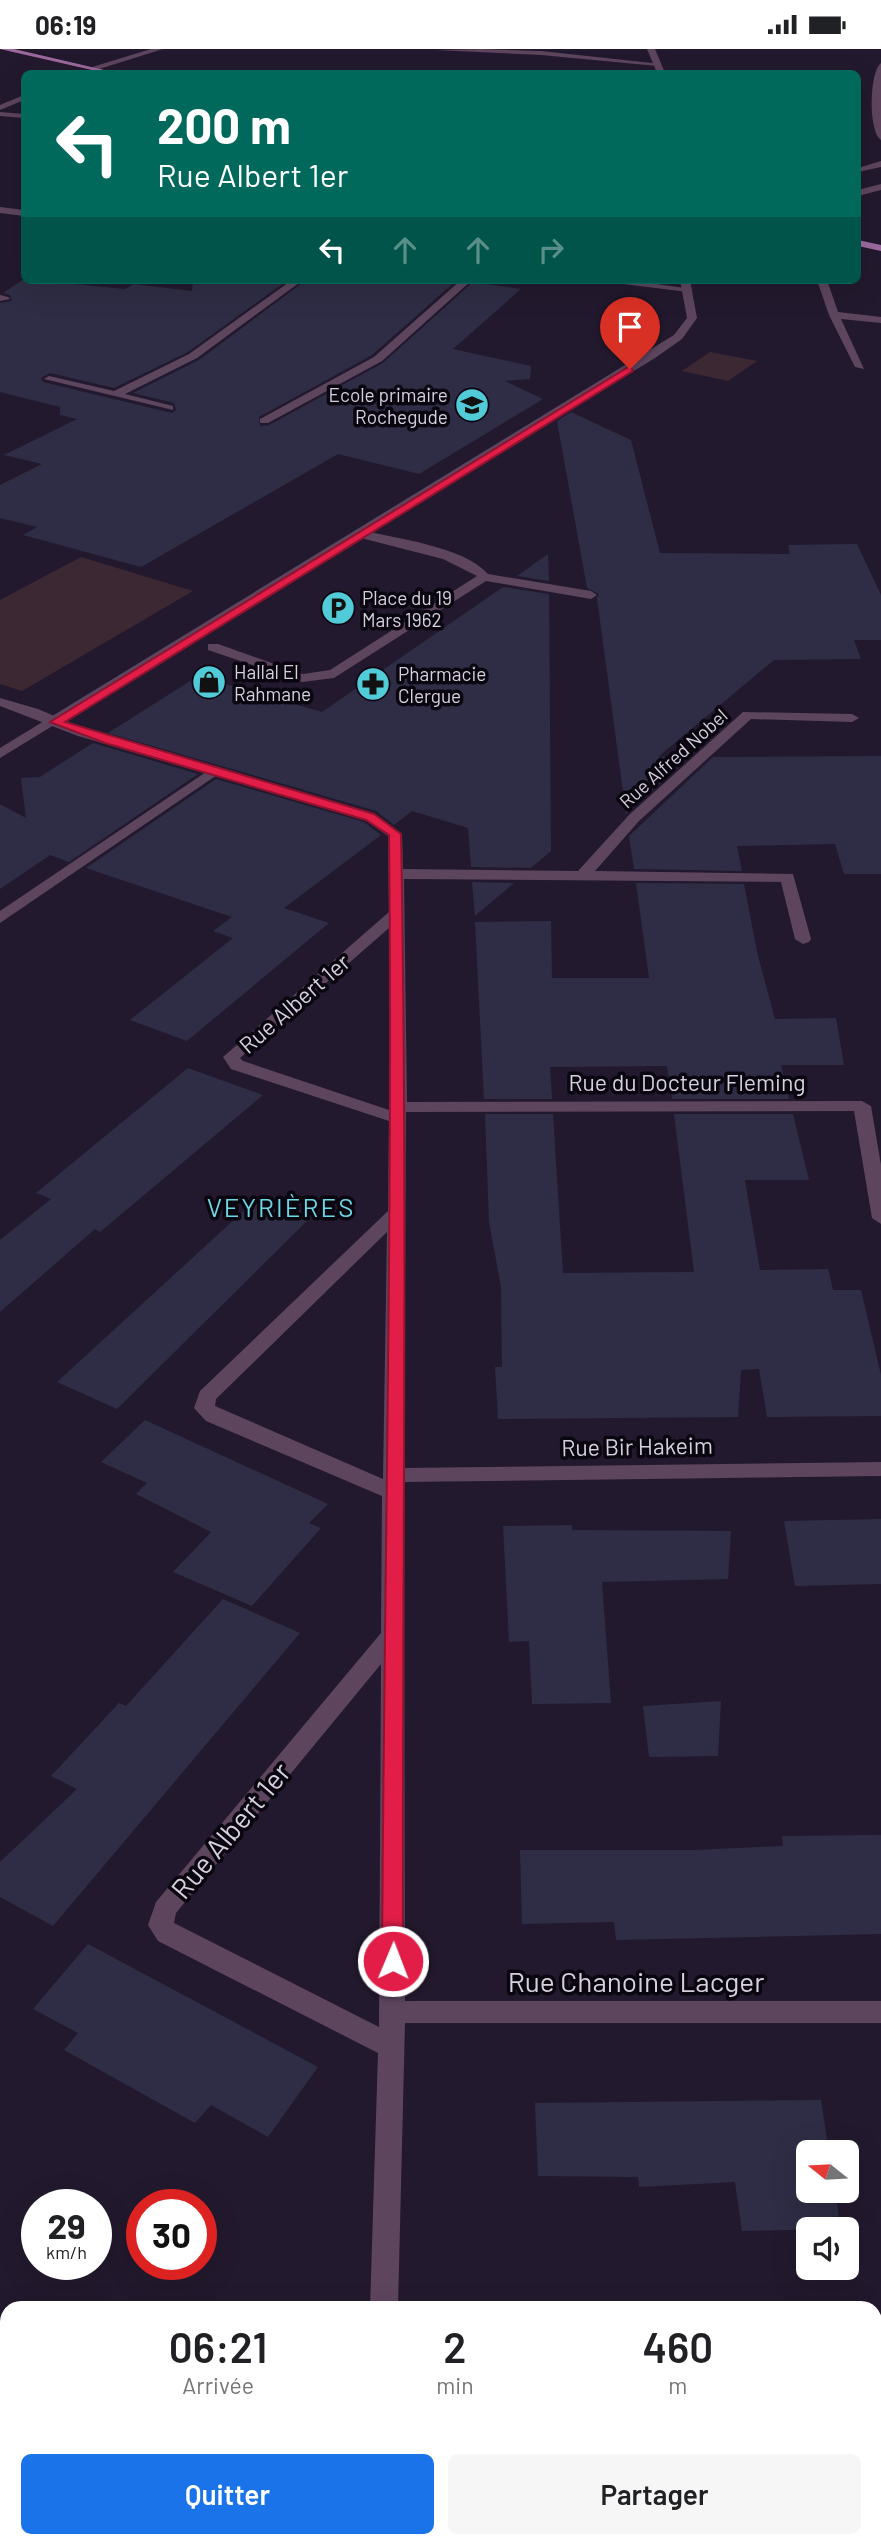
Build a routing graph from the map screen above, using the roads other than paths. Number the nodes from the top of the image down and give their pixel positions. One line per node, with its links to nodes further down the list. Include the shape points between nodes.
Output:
1 (4, 49): 7 (main road)
2 (159, 49): 8 (street)
3 (651, 49): 5 (street)
4 (440, 50): 5 (street)
5 (657, 64): 9 (street)
6 (881, 65): 14 (street, via 876,76 876,130)
7 (92, 70)
8 (99, 70)
9 (660, 70)
10 (21, 98): 11 (street)
11 (0, 108)
12 (0, 114): 13 (street)
13 (21, 116)
14 (881, 138)
15 (881, 164): 16 (street)
16 (861, 169)
17 (881, 187): 18 (street)
18 (861, 192)
19 (0, 209): 20 (street)
20 (21, 212)
21 (861, 237): 22 (main road)
22 (881, 241)
23 (861, 244): 24 (main road)
24 (881, 249)
25 (292, 284): 34 (street, via 193,356)
26 (462, 284): 36 (street, via 378,359)
27 (668, 284): 29 (street)
28 (823, 284): 30 (street)
29 (686, 285): 37 (street, via 692,318 678,337)
30 (834, 315): 31 (street); 32 (street)
31 (881, 320)
32 (860, 367)
33 (49, 379): 34 (street)
34 (116, 395): 35 (street)
35 (169, 408)
36 (264, 421)
37 (361, 534): 38 (street, via 461,560 481,570); 43 (street)
38 (484, 577): 39 (street); 40 (street, via 334,674 302,678)
39 (591, 595)
40 (213, 647)
41 (0, 702): 43 (street)
42 (852, 718): 47 (street, Rue Alfred Nobel, via 748,715 634,818)
43 (56, 722): 44 (street); 45 (street)
44 (0, 754)
45 (212, 772): 46 (street, via 370,817 395,834); 49 (street)
46 (396, 874): 47 (street); 48 (street)
47 (583, 875): 50 (street, via 788,877)
48 (398, 912): 51 (street); 51 (street, Rue Albert 1er, via 231,1057 237,1065)
49 (0, 918)
50 (803, 939)
51 (399, 1113): 52 (street); 53 (street, Rue du Docteur Fleming, via 862,1107)
52 (397, 1212): 55 (street); 55 (street, via 207,1396 204,1408 213,1416)
53 (881, 1218)
54 (881, 1469): 55 (street, Rue Bir Hakeim)
55 (394, 1484): 56 (street)
56 (394, 1633): 57 (street); 59 (street, Rue Albert 1er, via 165,1909 161,1925 167,1933)
57 (392, 2012): 58 (street, Rue Chanoine Lacger); 59 (street)
58 (881, 2012)
59 (392, 2047): 60 (street)
60 (384, 2301)

